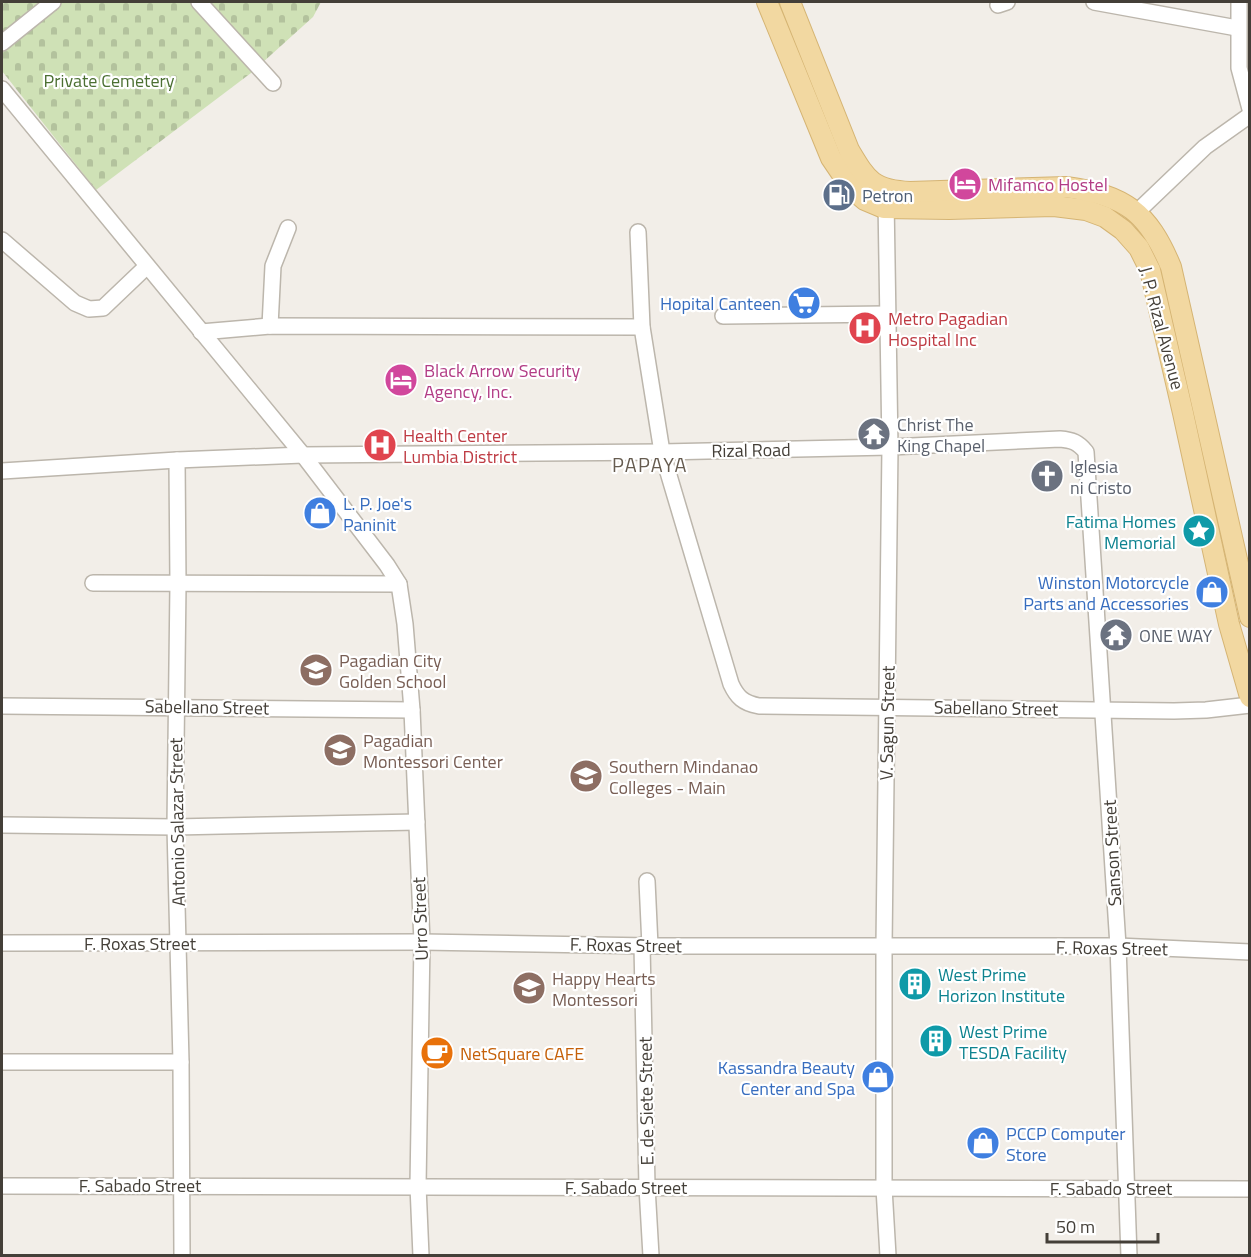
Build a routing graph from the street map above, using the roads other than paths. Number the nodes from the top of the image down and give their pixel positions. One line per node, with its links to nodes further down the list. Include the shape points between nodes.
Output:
1 (53, 2): 8 (street)
2 (199, 2): 11 (street)
3 (767, 2): 10 (main road, J. P. Rizal Avenue)
4 (790, 2): 9 (main road)
5 (1094, 2): 7 (street)
6 (1239, 2): 7 (street)
7 (1237, 28): 13 (street, via 1239,68)
8 (2, 43)
9 (807, 45): 10 (main road); 15 (main road)
10 (788, 53): 16 (main road, J. P. Rizal Avenue)
11 (273, 83)
12 (2, 89): 22 (street)
13 (1250, 109)
14 (1250, 115): 18 (street, via 1205,147)
15 (849, 150): 16 (main road); 17 (main road)
16 (831, 158): 17 (main road, J. P. Rizal Avenue, via 852,189 866,200)
17 (886, 199): 18 (main road, J. P. Rizal Avenue, via 928,192 1066,187 1111,197); 23 (street, V. Sagun Street); 29 (main road, J. P. Rizal Avenue, via 949,209 1054,206 1105,217 1139,248 1149,270)
18 (1137, 212): 28 (main road, J. P. Rizal Avenue, via 1161,243 1171,267)
19 (288, 228): 25 (street, via 273,266)
20 (638, 232): 26 (street)
21 (2, 240): 22 (street, via 75,303 89,309 103,308)
22 (146, 267): 27 (street)
23 (887, 314): 24 (street); 30 (street, V. Sagun Street)
24 (723, 316)
25 (270, 326): 26 (street); 27 (street)
26 (642, 327): 31 (street)
27 (201, 332): 33 (street)
28 (1204, 408): 29 (main road); 39 (main road, J. P. Rizal Avenue)
29 (1184, 413): 40 (main road, J. P. Rizal Avenue, via 1229,624)
30 (890, 447): 31 (street, Rizal Road); 32 (street, Rizal Road, via 1060,439 1072,440); 43 (street, V. Sagun Street)
31 (662, 452): 33 (street, Rizal Road); 43 (street, Sabellano Street, via 736,696 759,706)
32 (1086, 452): 46 (street, Sanson Street)
33 (303, 455): 34 (street, Rizal Road); 38 (street)
34 (177, 460): 35 (street, Rizal Road); 37 (street, Antonio Salazar Street)
35 (2, 471)
36 (93, 583): 37 (street)
37 (178, 584): 38 (street); 44 (street, Antonio Salazar Street)
38 (399, 584): 45 (street, Urro Street)
39 (1250, 617)
40 (1250, 697)
41 (1250, 705): 46 (street, Sabellano Street, via 1195,711)
42 (2, 706): 44 (street, Sabellano Street)
43 (887, 706): 46 (street, Sabellano Street); 55 (street, V. Sagun Street)
44 (176, 707): 45 (street, Sabellano Street); 49 (street, Antonio Salazar Street)
45 (412, 710): 47 (street, Urro Street)
46 (1104, 710): 56 (street, Sanson Street)
47 (417, 822): 49 (street); 51 (street, Urro Street)
48 (2, 825): 49 (street)
49 (175, 827): 53 (street, Antonio Salazar Street)
50 (647, 881): 54 (street, E. de Siete Street)
51 (422, 942): 53 (street, F. Roxas Street); 54 (street, F. Roxas Street); 62 (street, Urro Street)
52 (2, 943): 53 (street, F. Roxas Street)
53 (179, 943): 59 (street, Antonio Salazar Street)
54 (646, 946): 55 (street, F. Roxas Street); 63 (street, E. de Siete Street)
55 (884, 946): 56 (street, F. Roxas Street); 65 (street, V. Sagun Street)
56 (1118, 946): 57 (street, F. Roxas Street); 64 (street, Sanson Street)
57 (1250, 952)
58 (2, 1062): 59 (street)
59 (181, 1062): 60 (street, Antonio Salazar Street)
60 (183, 1185): 61 (street, F. Sabado Street); 62 (street, F. Sabado Street); 67 (street, Antonio Salazar Street)
61 (2, 1186)
62 (418, 1186): 63 (street, F. Sabado Street); 68 (street, Urro Street)
63 (648, 1187): 65 (street, F. Sabado Street); 69 (street, E. de Siete Street)
64 (1126, 1187): 65 (street, F. Sabado Street); 66 (street, F. Sabado Street); 71 (street, Sanson Street)
65 (884, 1188): 70 (street, V. Sagun Street)
66 (1250, 1189)
67 (182, 1256)
68 (421, 1256)
69 (651, 1256)
70 (888, 1256)
71 (1129, 1256)

